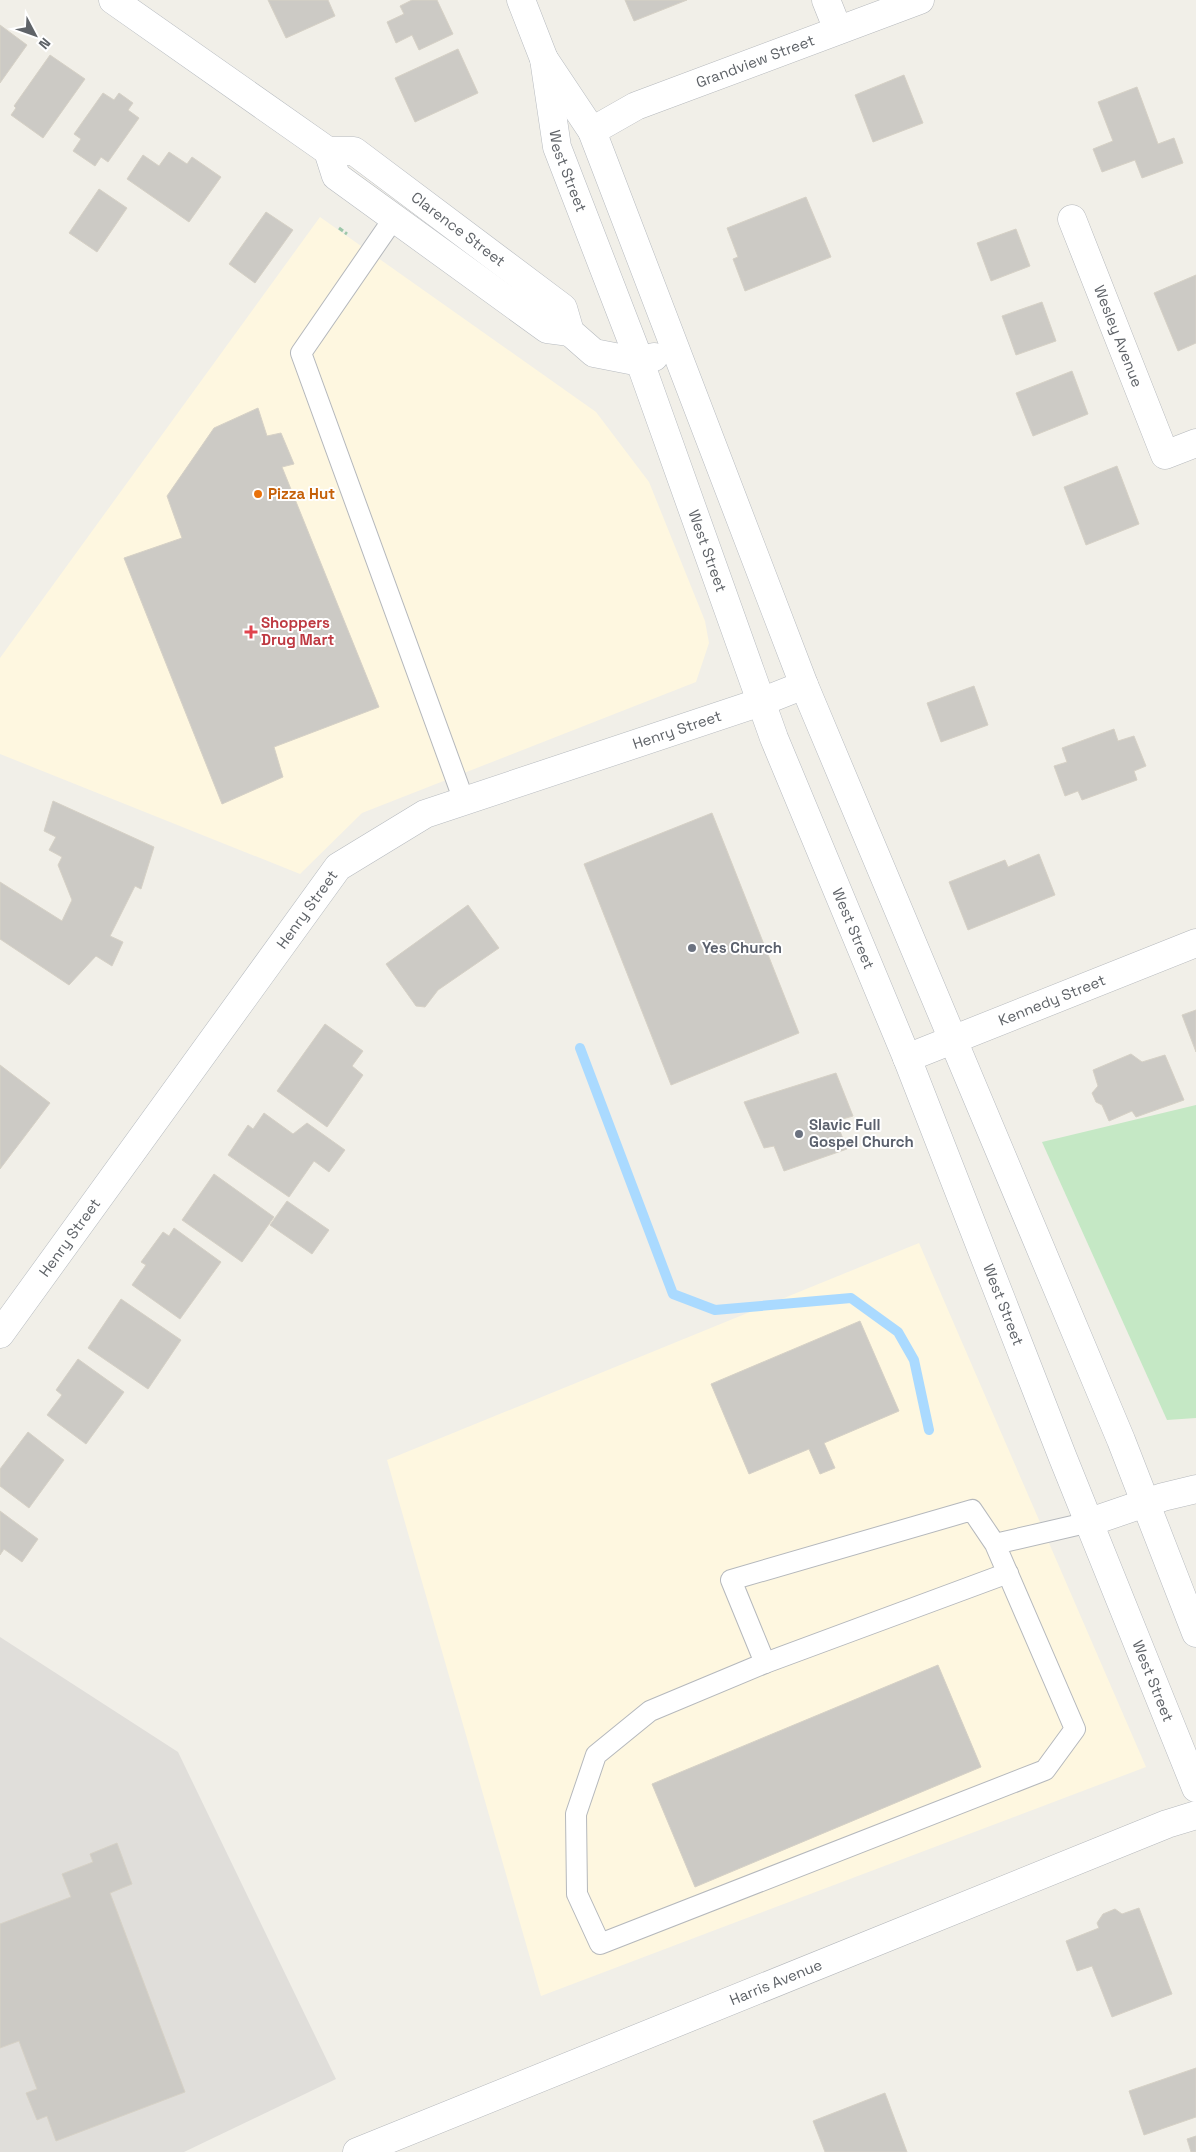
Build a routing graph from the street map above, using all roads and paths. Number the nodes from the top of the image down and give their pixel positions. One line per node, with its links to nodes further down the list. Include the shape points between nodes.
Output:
1 (113, 0): 8 (main road)
2 (520, 0): 6 (main road, West Street)
3 (826, 0): 5 (main road)
4 (920, 0): 5 (main road, Grandview Street)
5 (838, 30): 7 (main road, Grandview Street, via 636,106)
6 (544, 59): 7 (main road, West Street); 15 (main road, West Street, via 557,147)
7 (592, 131): 14 (main road, West Street)
8 (328, 151): 9 (main road, Clarence Street, via 336,176); 13 (main road, Clarence Street, via 354,152 548,296 563,308)
9 (394, 218): 13 (main road, Clarence Street, via 547,329); 19 (lane, via 301,353)
10 (1072, 219): 16 (main road, Wesley Avenue, via 1165,455)
11 (339, 228): 12 (path)
12 (347, 234)
13 (570, 332): 15 (main road, via 594,354)
14 (677, 350): 15 (main road); 17 (main road, West Street)
15 (640, 362): 18 (main road, West Street)
16 (1196, 443)
17 (804, 685): 18 (main road, Henry Street); 21 (main road, West Street)
18 (761, 702): 19 (main road, Henry Street); 22 (main road, West Street)
19 (464, 801): 23 (main road, Henry Street, via 425,814 338,867)
20 (1196, 943): 21 (main road, Kennedy Street)
21 (953, 1038): 22 (main road, Kennedy Street); 25 (main road, West Street, via 1121,1440)
22 (907, 1058): 26 (main road, West Street)
23 (0, 1334)
24 (1196, 1489): 25 (main road)
25 (1144, 1503): 26 (main road); 29 (main road, West Street)
26 (1090, 1522): 27 (lane); 31 (main road, West Street)
27 (995, 1544): 28 (lane); 30 (lane, via 972,1510 731,1580)
28 (1008, 1574): 30 (lane); 30 (lane, via 1075,1729 1045,1770 600,1944 578,1894 576,1814 596,1756 650,1711)
29 (1196, 1633)
30 (765, 1663)
31 (1196, 1788)
32 (1196, 1815): 33 (main road, Harris Avenue, via 1166,1824)
33 (357, 2152)

